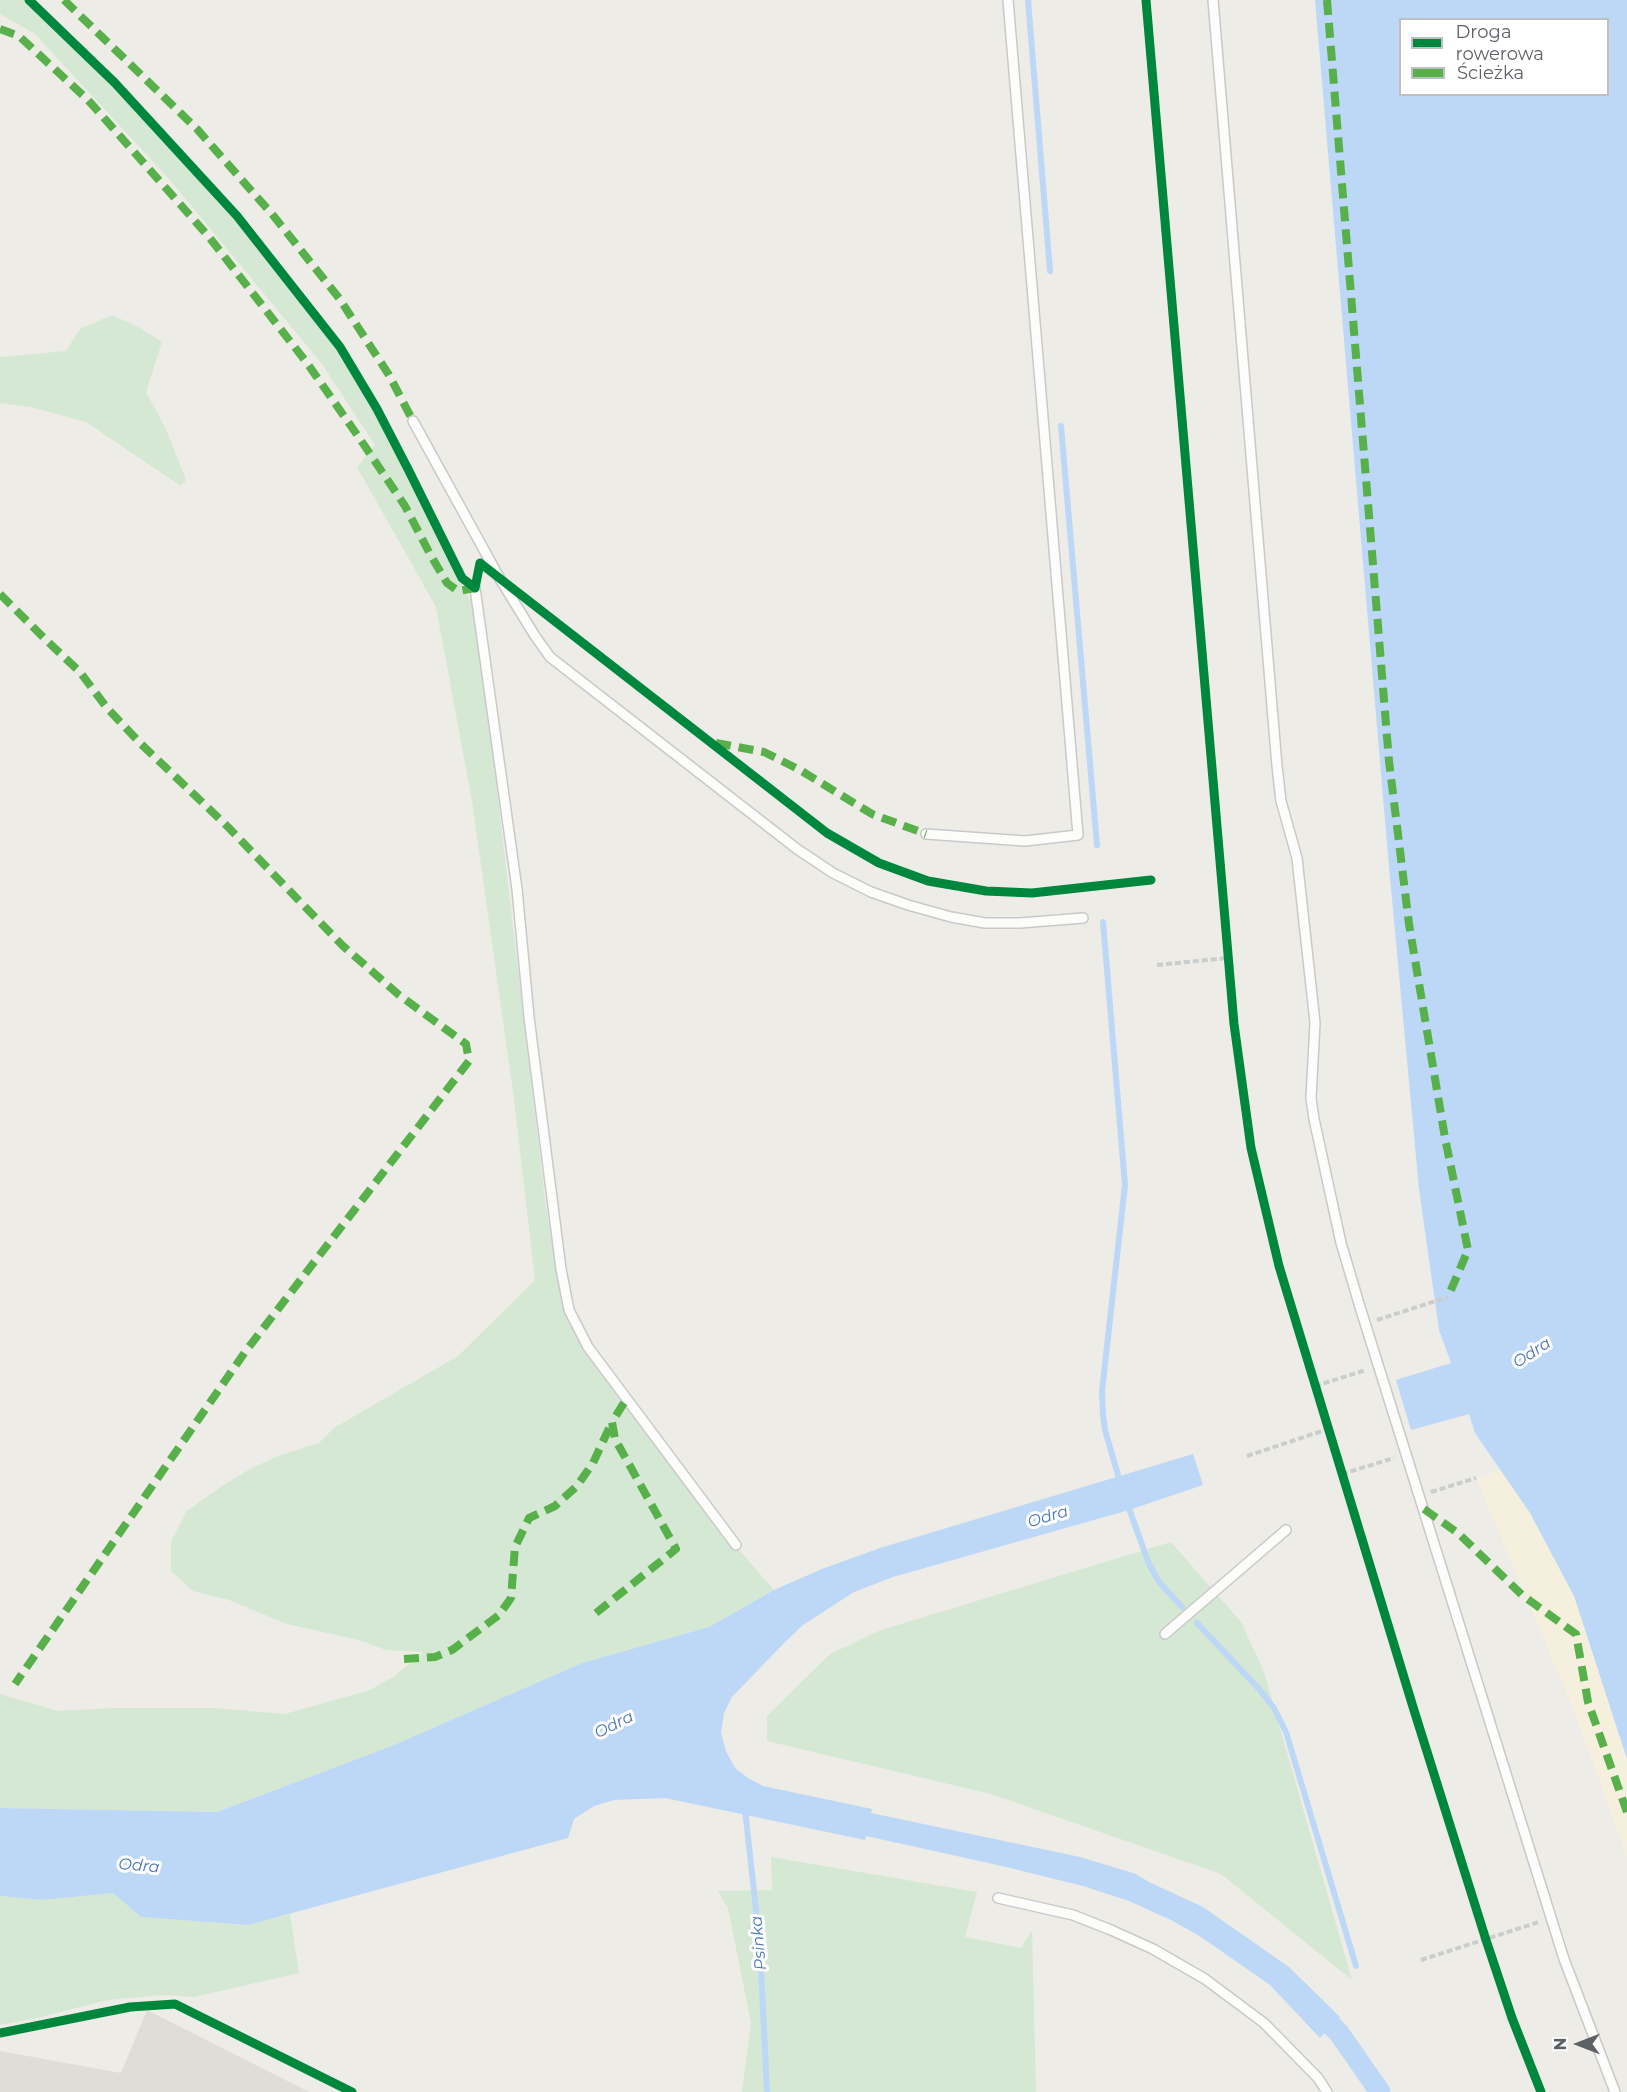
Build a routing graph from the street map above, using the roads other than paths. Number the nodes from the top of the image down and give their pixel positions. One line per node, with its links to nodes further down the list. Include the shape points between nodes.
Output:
1 (1008, 0): 5 (lane, via 1078,835 1024,841)
2 (1213, 0): 12 (lane, via 1277,766 1281,801 1297,858 1315,1023 1311,1098 1324,1174 1365,1324 1551,1918)
3 (413, 421): 6 (lane, via 500,579 550,657 797,849 832,873 871,892 951,917 985,923)
4 (475, 588): 8 (lane, via 517,888 559,1257 569,1310 588,1347)
5 (926, 834)
6 (1083, 918)
7 (1286, 1530): 9 (lane)
8 (736, 1545)
9 (1165, 1634)
10 (998, 1898): 11 (lane, via 1073,1915 1153,1949 1205,1978 1264,2023)
11 (1327, 2092)
12 (1615, 2092)

